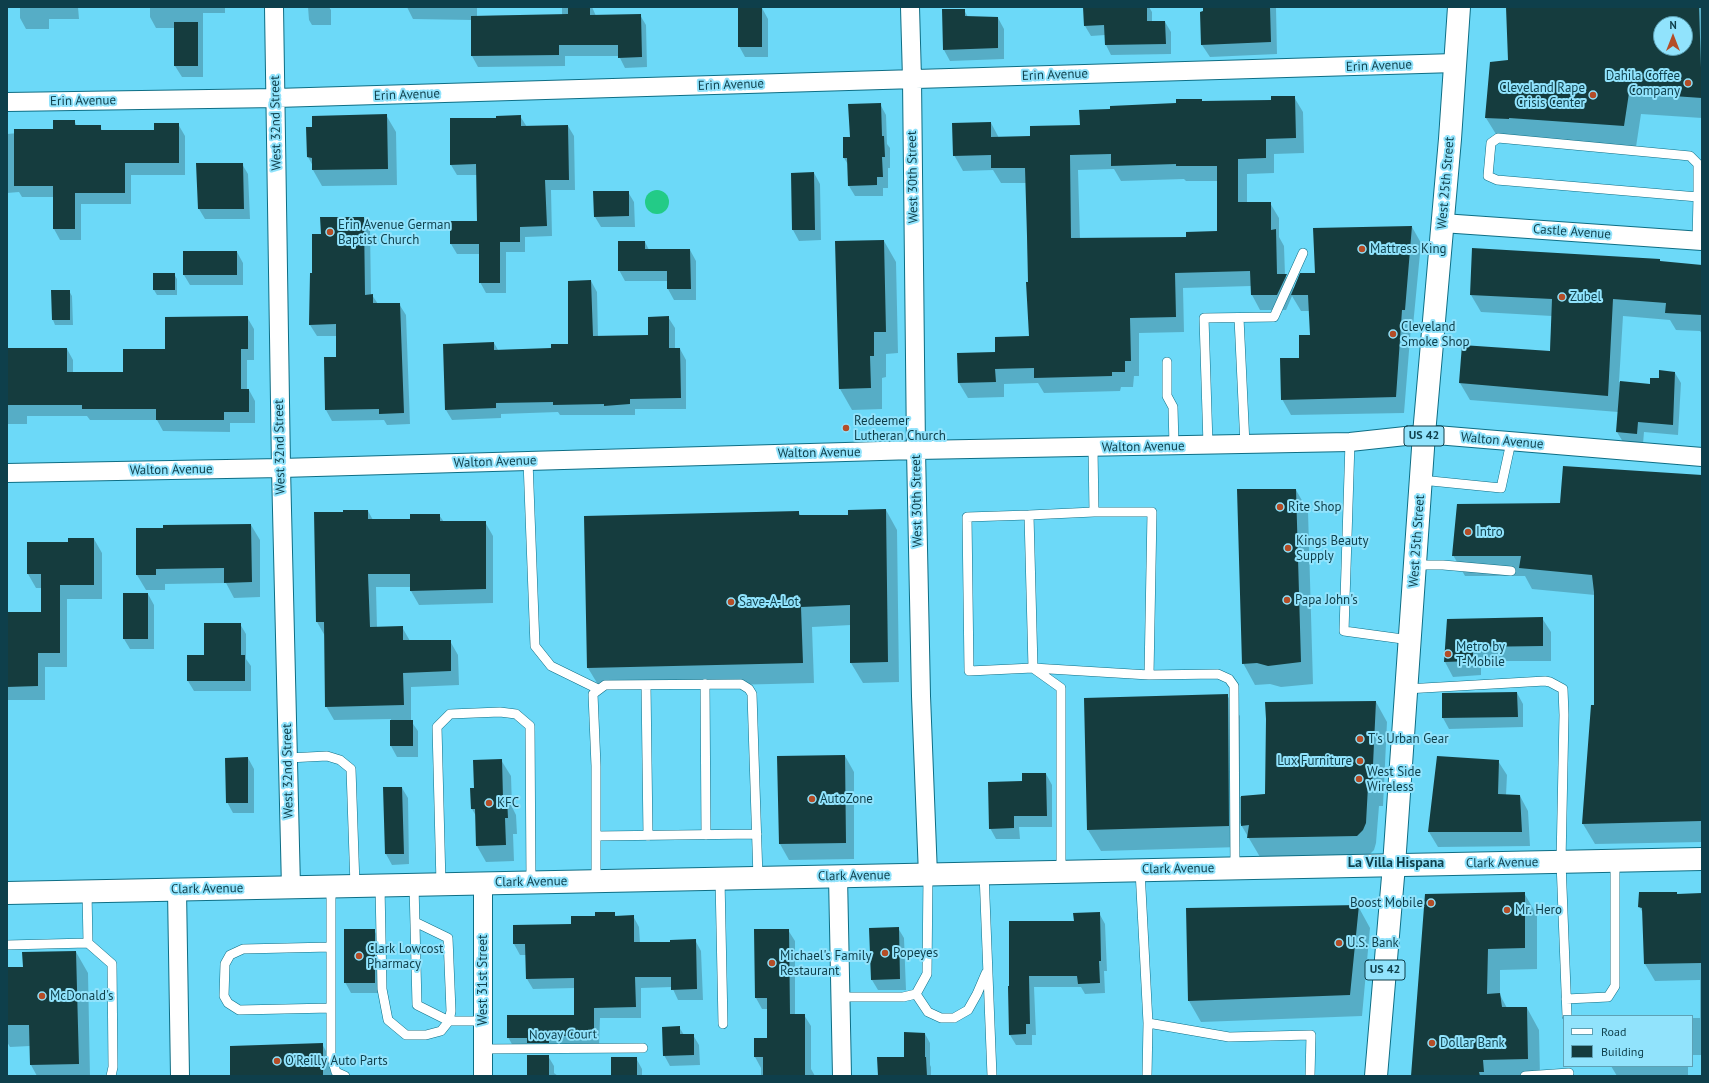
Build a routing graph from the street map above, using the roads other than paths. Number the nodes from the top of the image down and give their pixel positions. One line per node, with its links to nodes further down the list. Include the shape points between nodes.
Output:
1 (274, 7): 6 (street, West 32nd Street)
2 (910, 7): 5 (street, West 30th Street)
3 (1459, 7): 4 (street, West 25th Street / US 42)
4 (1455, 63): 5 (street, Erin Avenue); 9 (street, West 25th Street / US 42)
5 (912, 79): 6 (street, Erin Avenue); 21 (street, West 30th Street)
6 (276, 98): 7 (street, Erin Avenue); 24 (street, West 32nd Street)
7 (7, 102)
8 (1698, 197): 8 (lane, via 1698,164 1690,156 1498,138 1491,143 1488,176 1497,180); 10 (lane)
9 (1442, 223): 10 (street, Castle Avenue); 14 (street, West 25th Street / US 42)
10 (1699, 241)
11 (1303, 253): 12 (lane, via 1274,317)
12 (1239, 318): 17 (lane, via 1204,318); 18 (lane)
13 (1167, 362): 19 (lane, via 1168,396 1173,407)
14 (1424, 434): 15 (street, Walton Avenue); 16 (street, Walton Avenue); 26 (street, West 25th Street / US 42)
15 (1350, 442): 18 (street, Walton Avenue); 31 (lane, via 1344,631)
16 (1511, 442): 22 (street, Walton Avenue); 26 (lane, via 1501,488)
17 (1208, 445): 18 (street, Walton Avenue); 19 (street, Walton Avenue)
18 (1245, 445)
19 (1174, 446): 20 (street, Walton Avenue)
20 (1093, 448): 21 (street, Walton Avenue); 27 (lane)
21 (916, 450): 23 (street, Walton Avenue); 51 (street, West 30th Street)
22 (1702, 457)
23 (528, 461): 24 (street, Walton Avenue); 36 (lane, via 535,646 551,666)
24 (281, 468): 25 (street, Walton Avenue); 38 (street, West 32nd Street)
25 (7, 473)
26 (1421, 480): 29 (street, West 25th Street / US 42)
27 (1094, 512): 28 (lane); 33 (lane, via 1152,512)
28 (1029, 515): 32 (lane); 32 (lane, via 967,517 969,671)
29 (1415, 565): 30 (lane); 31 (street, West 25th Street / US 42)
30 (1511, 571)
31 (1410, 640): 37 (street, West 25th Street / US 42)
32 (1033, 668): 33 (lane); 49 (lane, via 1061,688)
33 (1149, 675): 47 (lane, via 1218,674 1229,679 1234,686)
34 (705, 684): 35 (lane); 39 (lane, via 741,684 752,694); 40 (lane)
35 (646, 685): 36 (lane, via 605,685); 42 (lane)
36 (598, 689): 41 (lane, via 593,694)
37 (1406, 689): 45 (lane, via 1545,681 1563,689); 46 (street, West 25th Street / US 42)
38 (288, 758): 60 (lane, via 327,756 340,760 351,769); 63 (street, West 32nd Street)
39 (757, 834): 40 (lane); 53 (lane)
40 (706, 835): 42 (lane)
41 (596, 836): 42 (lane); 55 (lane)
42 (648, 836)
43 (1702, 859): 44 (street, Clark Avenue)
44 (1615, 861): 45 (street, Clark Avenue); 74 (lane, via 1615,986 1608,997)
45 (1561, 862): 46 (street, Clark Avenue); 74 (lane)
46 (1394, 865): 47 (street, Clark Avenue); 92 (street, West 25th Street / US 42)
47 (1235, 868): 48 (street, Clark Avenue)
48 (1140, 870): 49 (street, Clark Avenue); 79 (lane)
49 (1061, 872): 50 (street, Clark Avenue)
50 (984, 873): 51 (street, Clark Avenue); 71 (lane)
51 (928, 875): 52 (street, Clark Avenue); 72 (lane, via 927,974)
52 (838, 876): 53 (street, Clark Avenue); 73 (street)
53 (758, 878): 54 (street, Clark Avenue)
54 (720, 879): 55 (street, Clark Avenue); 80 (lane)
55 (596, 881): 56 (street, Clark Avenue)
56 (531, 882): 57 (street, Clark Avenue); 58 (lane, via 530,726 516,714 500,712 450,714 438,727)
57 (483, 883): 58 (street, Clark Avenue); 78 (street, West 31st Street)
58 (442, 884): 59 (street, Clark Avenue)
59 (414, 885): 61 (street, Clark Avenue); 67 (lane)
60 (355, 886): 61 (street, Clark Avenue); 62 (street, Clark Avenue)
61 (380, 886): 77 (lane, via 382,989 388,1020 406,1035 426,1035 441,1031)
62 (330, 887): 63 (street, Clark Avenue); 70 (lane)
63 (291, 888): 64 (street, Clark Avenue)
64 (177, 890): 65 (street, Clark Avenue); 85 (street)
65 (87, 892): 66 (street, Clark Avenue); 68 (lane)
66 (7, 894)
67 (415, 922): 77 (lane, via 417,1005); 77 (lane, via 448,938 451,1011)
68 (88, 943): 69 (lane); 84 (lane, via 112,964)
69 (7, 945)
70 (331, 947): 75 (lane); 75 (lane, via 243,949 230,955 225,964 224,996 228,1003 239,1010)
71 (988, 971): 72 (lane, via 968,1010 954,1018 940,1018 928,1012); 89 (lane)
72 (916, 994): 73 (lane, via 903,997)
73 (840, 997): 88 (street)
74 (1566, 999): 76 (lane)
75 (331, 1008): 86 (lane, via 331,1055 336,1072)
76 (1567, 1015)
77 (449, 1021): 78 (lane)
78 (482, 1021): 82 (street, West 31st Street)
79 (1148, 1023): 90 (lane); 91 (lane, via 1229,1037 1311,1035)
80 (723, 1024)
81 (643, 1048): 82 (lane, Novay Court)
82 (483, 1049): 87 (street, West 31st Street)
83 (1569, 1072): 93 (lane)
84 (111, 1076)
85 (180, 1076)
86 (345, 1076)
87 (483, 1076)
88 (842, 1076)
89 (992, 1076)
90 (1147, 1076)
91 (1310, 1076)
92 (1376, 1076)
93 (1525, 1076)

